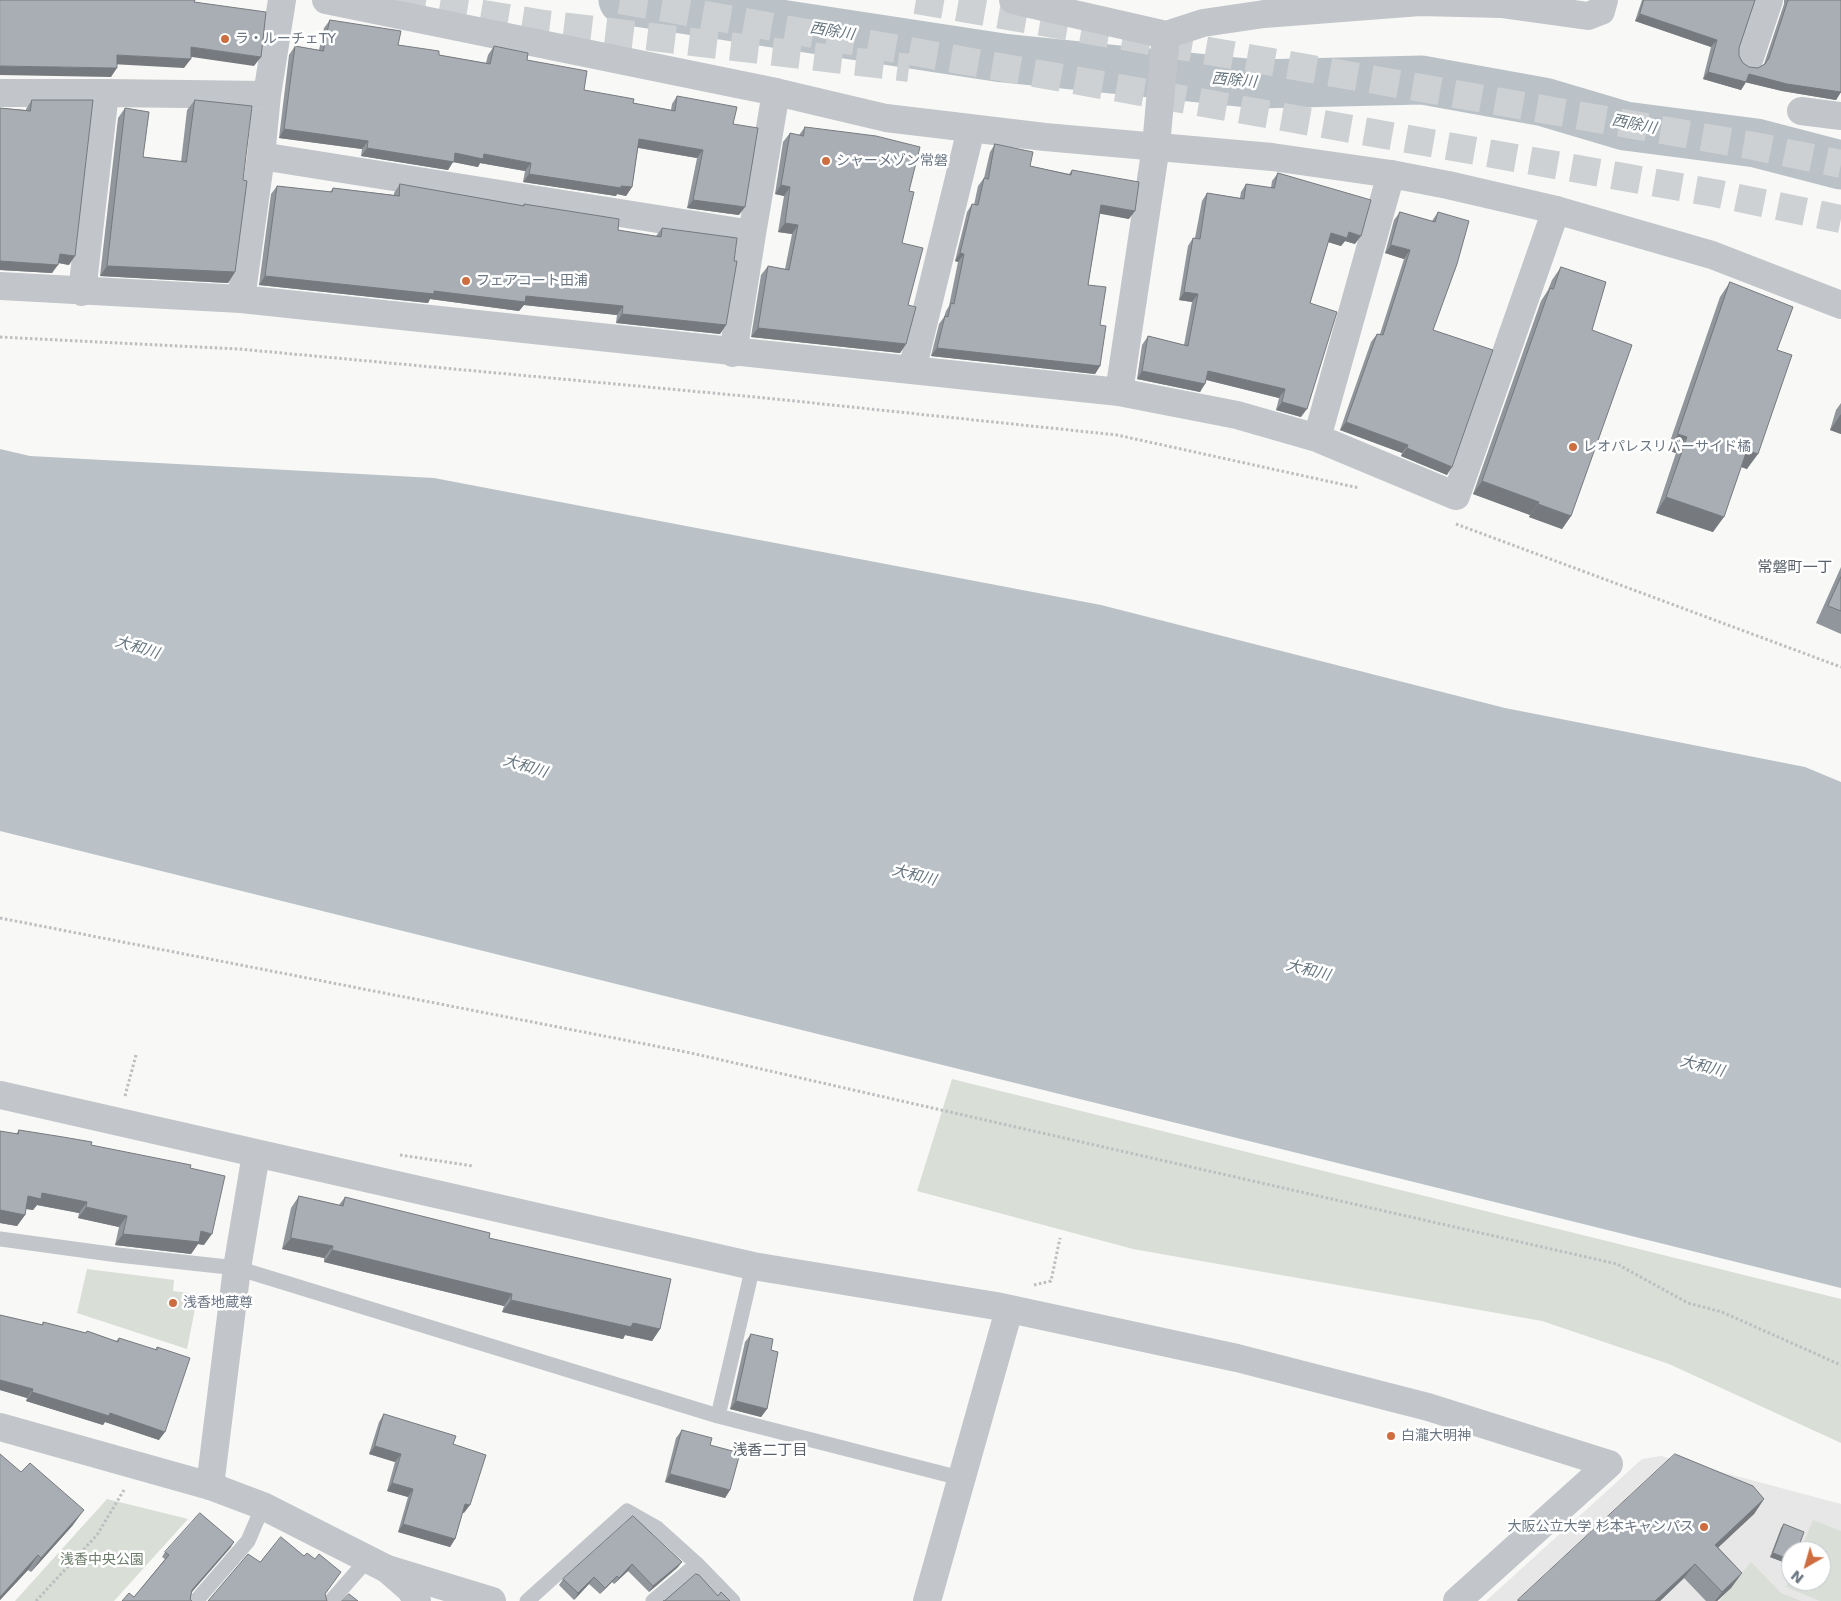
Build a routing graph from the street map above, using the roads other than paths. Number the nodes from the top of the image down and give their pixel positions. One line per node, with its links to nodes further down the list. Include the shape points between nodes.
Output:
1 (282, 0): 12 (street)
2 (326, 0): 9 (street)
3 (1013, 0): 7 (street)
4 (1604, 0): 6 (street, via 1601,11 1588,16 1501,4)
5 (1770, 0): 8 (street)
6 (1336, 4): 7 (street, via 1203,23)
7 (1166, 35): 16 (street, bridge)
8 (1749, 60)
9 (776, 92): 15 (street, via 886,118); 20 (street)
10 (0, 93): 11 (street)
11 (104, 93): 12 (street); 22 (street)
12 (267, 95): 17 (street)
13 (1801, 111): 14 (street)
14 (1841, 116)
15 (971, 129): 16 (street); 26 (street)
16 (1156, 146): 18 (street, via 1272,157); 27 (street)
17 (261, 156): 20 (street); 23 (street)
18 (1391, 174): 19 (street); 28 (street)
19 (1556, 210): 24 (street, via 1712,255); 28 (street, via 1456,496)
20 (752, 234): 25 (street)
21 (0, 286): 22 (street)
22 (82, 292): 23 (street)
23 (242, 299): 25 (street)
24 (1841, 305)
25 (733, 353): 26 (street)
26 (912, 370): 27 (street)
27 (1118, 392): 28 (street, via 1237,415)
28 (1317, 438)
29 (0, 1095): 30 (street)
30 (256, 1154): 32 (street); 33 (street)
31 (0, 1239): 33 (lane)
32 (753, 1266): 34 (street); 35 (lane)
33 (237, 1268): 35 (lane); 38 (street)
34 (1008, 1310): 37 (street); 50 (street, via 1256,1363 1428,1407 1609,1464)
35 (718, 1416): 37 (lane)
36 (0, 1427): 38 (street)
37 (960, 1478): 49 (street)
38 (210, 1486): 39 (street)
39 (263, 1506): 40 (street); 42 (lane, via 248,1541)
40 (378, 1564): 43 (lane); 44 (street, via 410,1590); 45 (street)
41 (697, 1564): 46 (lane, via 657,1528 626,1511); 47 (lane); 48 (lane)
42 (196, 1601)
43 (331, 1601)
44 (417, 1601)
45 (492, 1601)
46 (527, 1601)
47 (653, 1601)
48 (733, 1601)
49 (927, 1601)
50 (1457, 1601)

